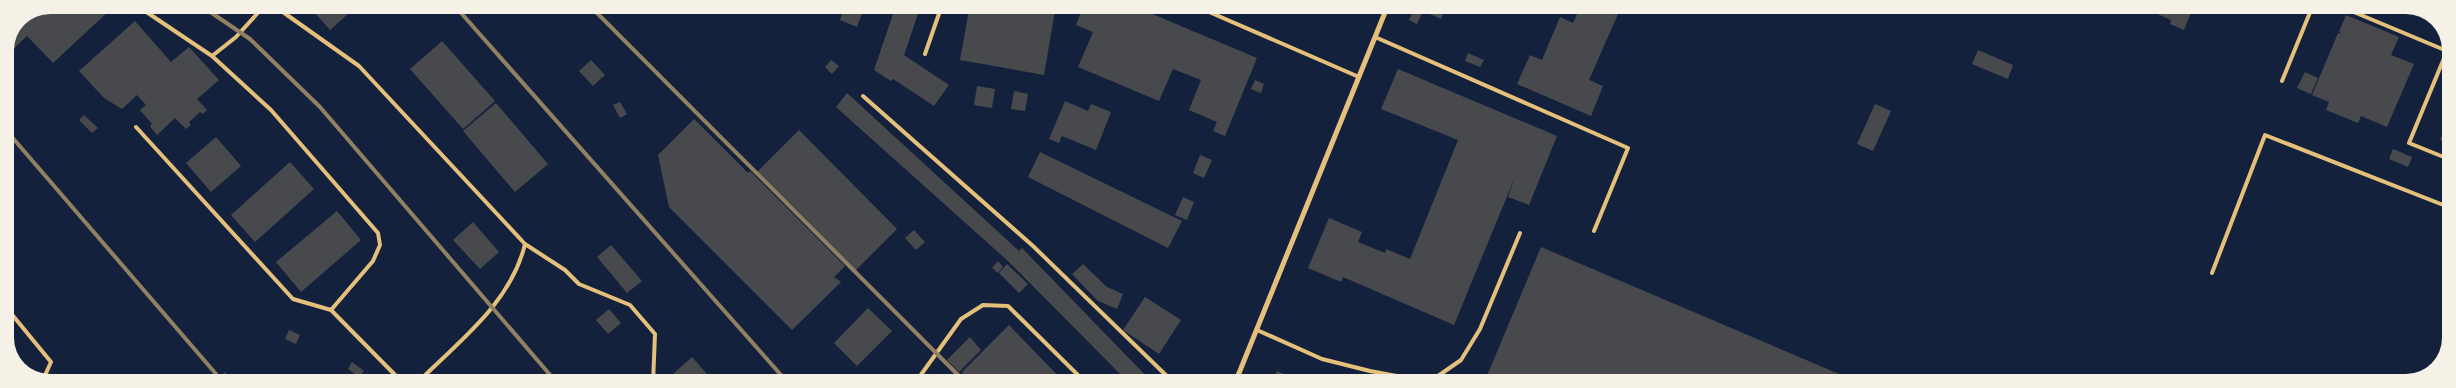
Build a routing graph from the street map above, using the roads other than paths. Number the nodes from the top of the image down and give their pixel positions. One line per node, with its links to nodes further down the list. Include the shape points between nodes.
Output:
1 (149, 14): 12 (lane)
2 (257, 14): 12 (lane, via 236,37)
3 (286, 14): 22 (lane, via 359,66)
4 (939, 14): 11 (lane)
5 (1214, 14): 14 (lane)
6 (1385, 14): 9 (street)
7 (2309, 14): 15 (lane)
8 (2358, 14): 10 (lane)
9 (1375, 37): 14 (street); 20 (lane, via 1628,148)
10 (2442, 49)
11 (925, 54)
12 (212, 56): 24 (lane, via 272,110 378,233 380,245 373,261)
13 (2442, 68): 18 (lane, via 2409,143)
14 (1359, 77): 26 (street)
15 (2282, 81)
16 (863, 96): 33 (lane, via 1033,246)
17 (136, 127): 24 (lane, via 293,299)
18 (2442, 156)
19 (2442, 204): 23 (lane, via 2265,135)
20 (1594, 231)
21 (1520, 233): 36 (lane, via 1480,329 1461,360)
22 (525, 244): 29 (lane, via 508,288 493,308); 30 (lane, via 566,270 579,284 630,306 655,334)
23 (2212, 273)
24 (331, 310): 28 (lane)
25 (14, 317): 27 (lane, via 51,362)
26 (1257, 330): 34 (street); 35 (lane, via 1322,358)
27 (46, 374)
28 (394, 374)
29 (425, 374)
30 (653, 374)
31 (921, 374): 32 (lane, via 961,319 983,305 1008,306)
32 (1077, 374)
33 (1165, 374)
34 (1239, 374)
35 (1386, 374)
36 (1441, 374)

